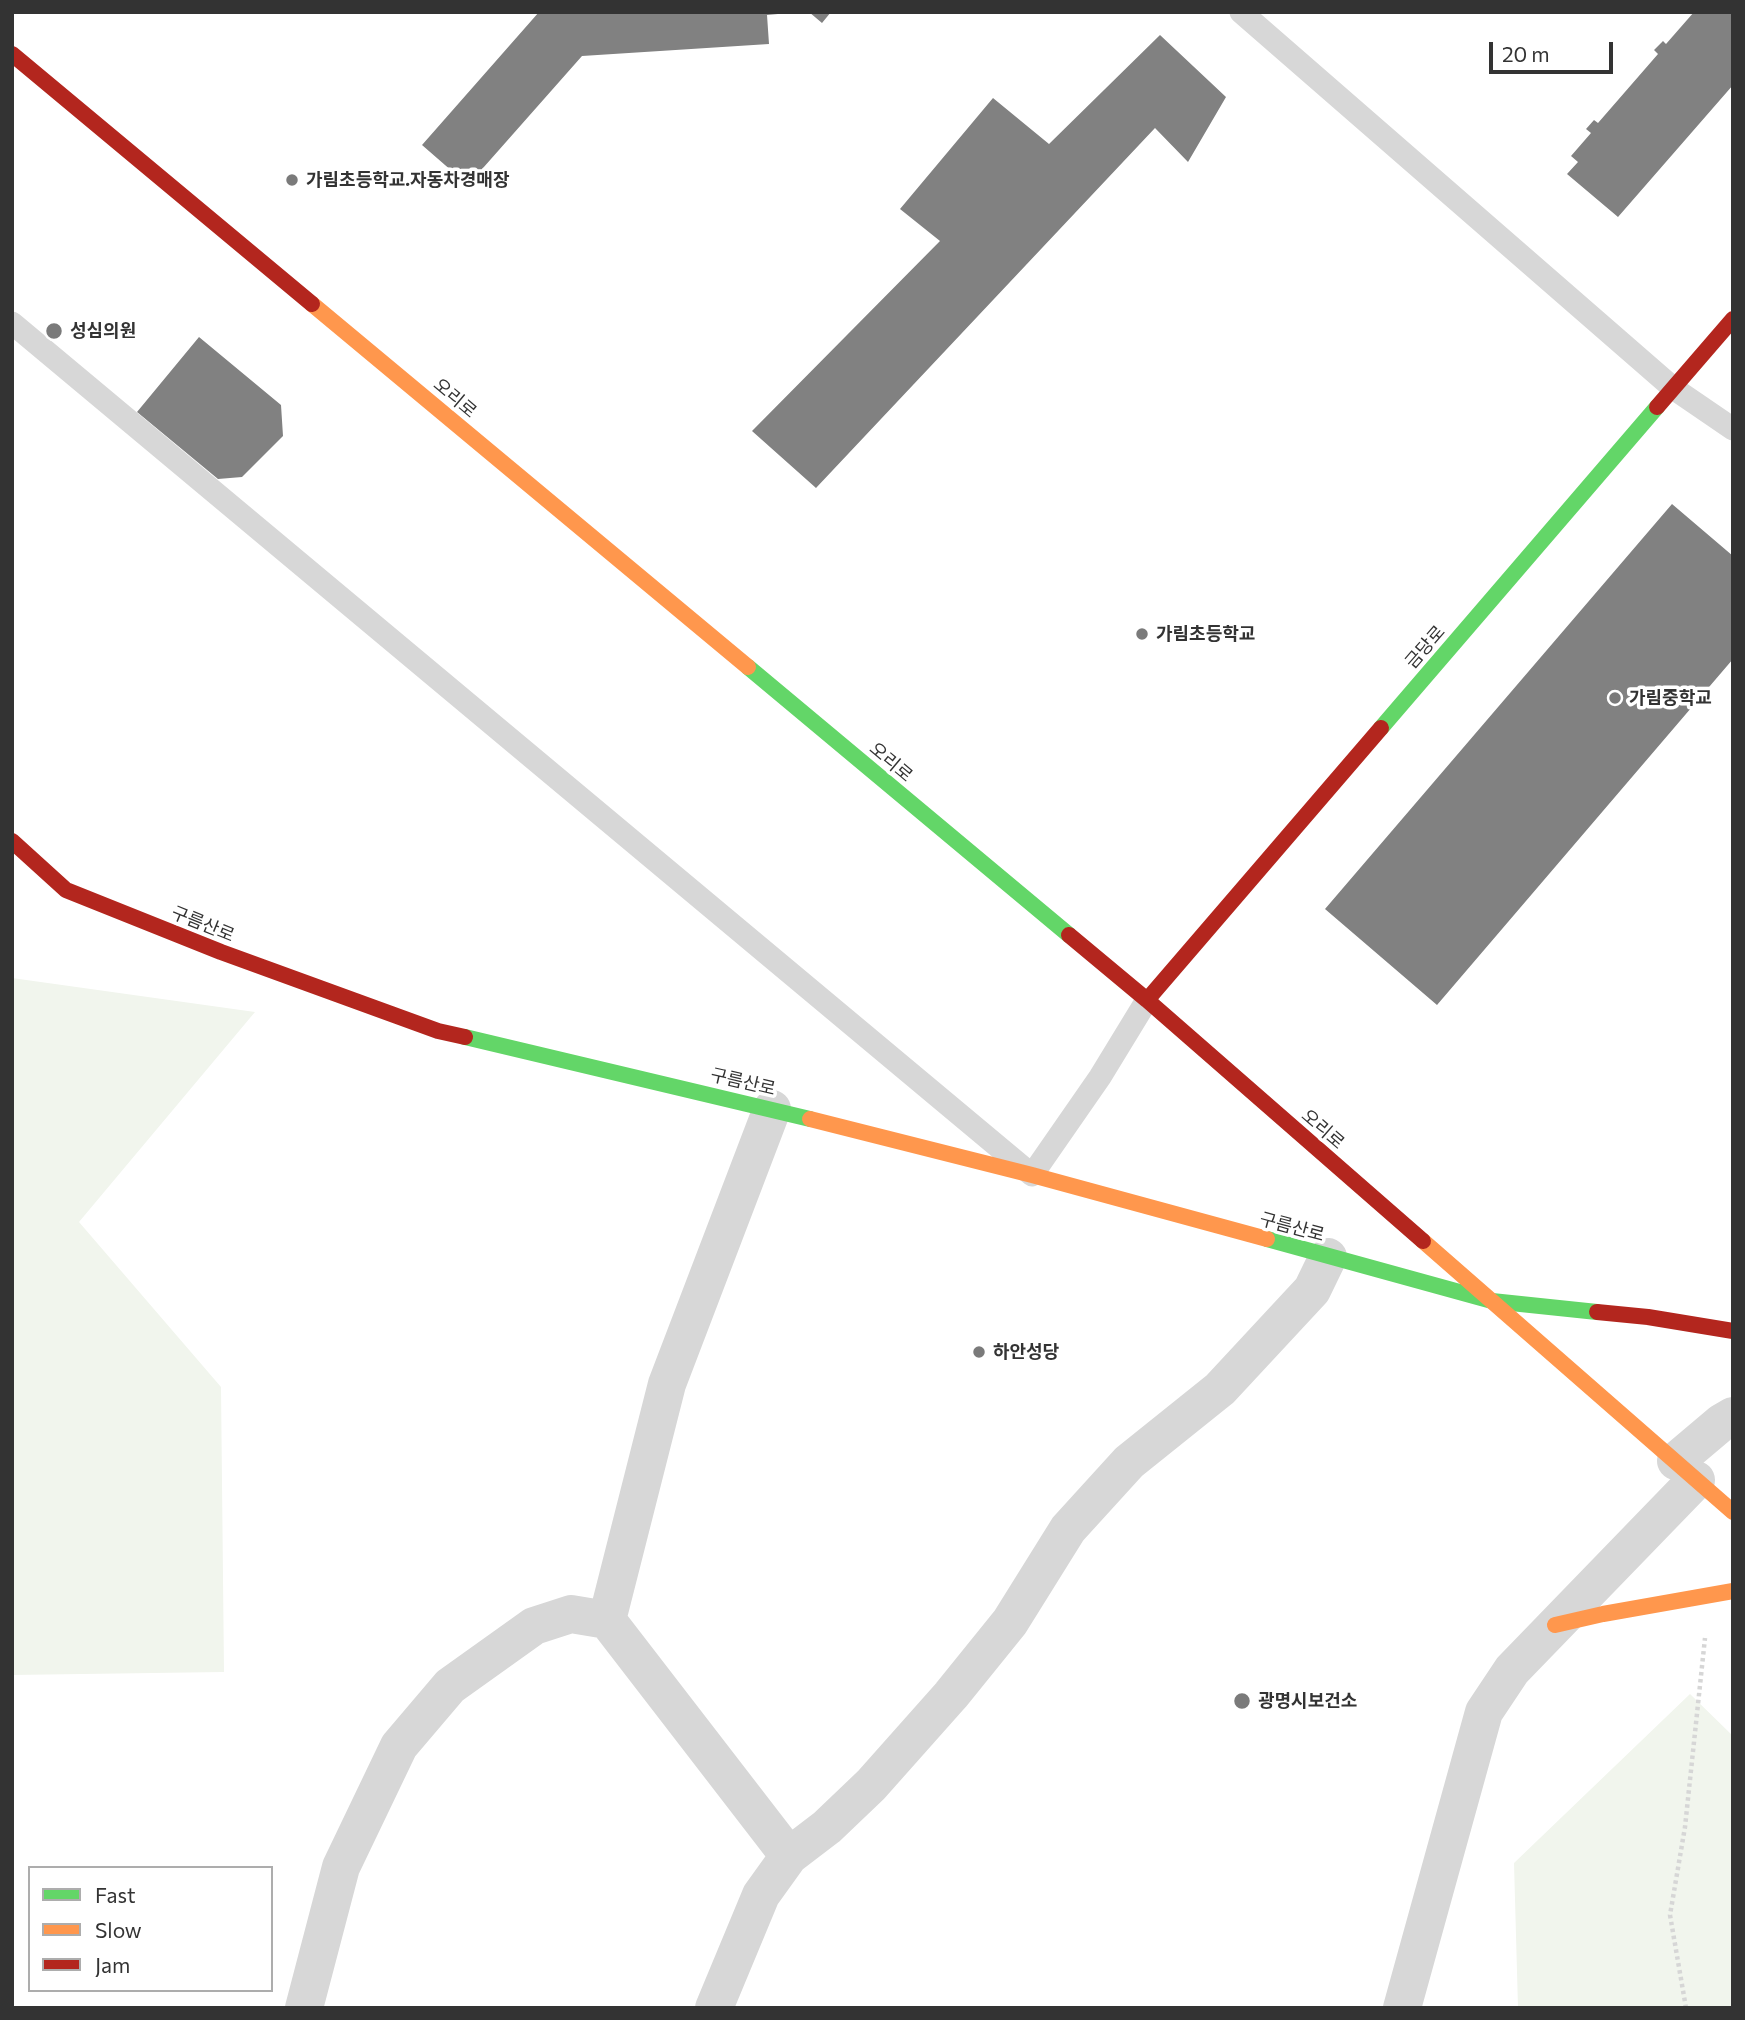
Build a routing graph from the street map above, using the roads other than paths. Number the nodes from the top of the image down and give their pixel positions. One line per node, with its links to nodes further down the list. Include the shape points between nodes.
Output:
1 (1241, 12): 5 (lane)
2 (12, 54): 8 (main road, 오리로)
3 (1733, 319): 5 (main road, 금당로)
4 (12, 323): 10 (lane)
5 (1673, 388): 6 (lane); 8 (main road, 금당로)
6 (1733, 429)
7 (12, 841): 9 (main road, 구름산로, via 66,890 438,1031)
8 (1147, 1000): 10 (lane); 12 (main road, 오리로)
9 (772, 1109): 10 (main road, 구름산로); 18 (street, via 667,1384)
10 (1032, 1175): 11 (main road, 구름산로)
11 (1328, 1256): 12 (main road, 구름산로); 20 (street, via 1312,1290 1220,1389 1129,1462 1068,1529 1010,1622 871,1786)
12 (1492, 1301): 13 (main road, 구름산로); 15 (main road, 오리로)
13 (1733, 1331)
14 (1733, 1416): 15 (street, via 1721,1423)
15 (1686, 1470): 16 (main road, 오리로); 19 (street)
16 (1733, 1512)
17 (1733, 1591): 19 (main road)
18 (607, 1620): 20 (street); 21 (street, via 570,1614 534,1626 450,1686 399,1746 341,1867)
19 (1555, 1625): 23 (street, via 1512,1670 1484,1712)
20 (789, 1856): 22 (street, via 761,1895)
21 (304, 2008)
22 (714, 2008)
23 (1402, 2008)

